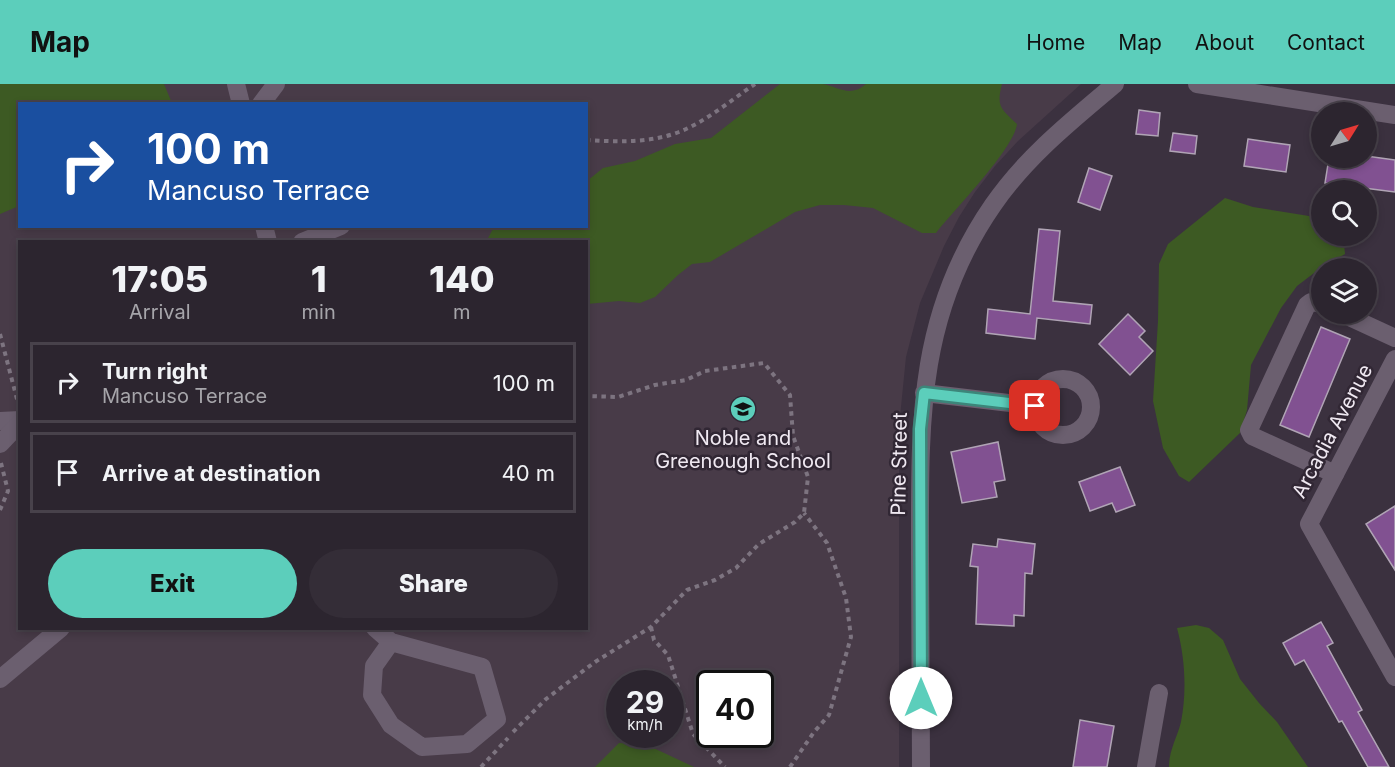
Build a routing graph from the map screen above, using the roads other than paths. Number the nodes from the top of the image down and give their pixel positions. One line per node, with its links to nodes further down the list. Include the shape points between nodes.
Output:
1 (236, 84): 5 (street)
2 (276, 84): 6 (street)
3 (1115, 84): 14 (street, Pine Street, via 1034,156 978,228 941,310)
4 (1197, 84): 7 (street)
5 (240, 102)
6 (262, 102)
7 (1395, 115)
8 (336, 228): 9 (street)
9 (307, 240)
10 (1311, 302): 20 (street, via 1306,305 1249,430 1252,436)
11 (1365, 324): 12 (street)
12 (1395, 338)
13 (1395, 359): 20 (street, Arcadia Avenue)
14 (924, 393): 15 (street); 27 (street, Pine Street, via 920,429)
15 (1035, 406)
16 (0, 421): 17 (street)
17 (18, 422)
18 (18, 424): 19 (street)
19 (0, 444)
20 (1335, 474): 24 (street, Arcadia Avenue, via 1309,524)
21 (59, 630): 25 (street)
22 (377, 630): 23 (street)
23 (391, 642): 23 (street, via 482,667 496,719 467,744 422,747 414,742 391,725 372,695 374,666)
24 (1395, 676)
25 (0, 679)
26 (1159, 693): 28 (street)
27 (921, 767)
28 (1146, 767)

